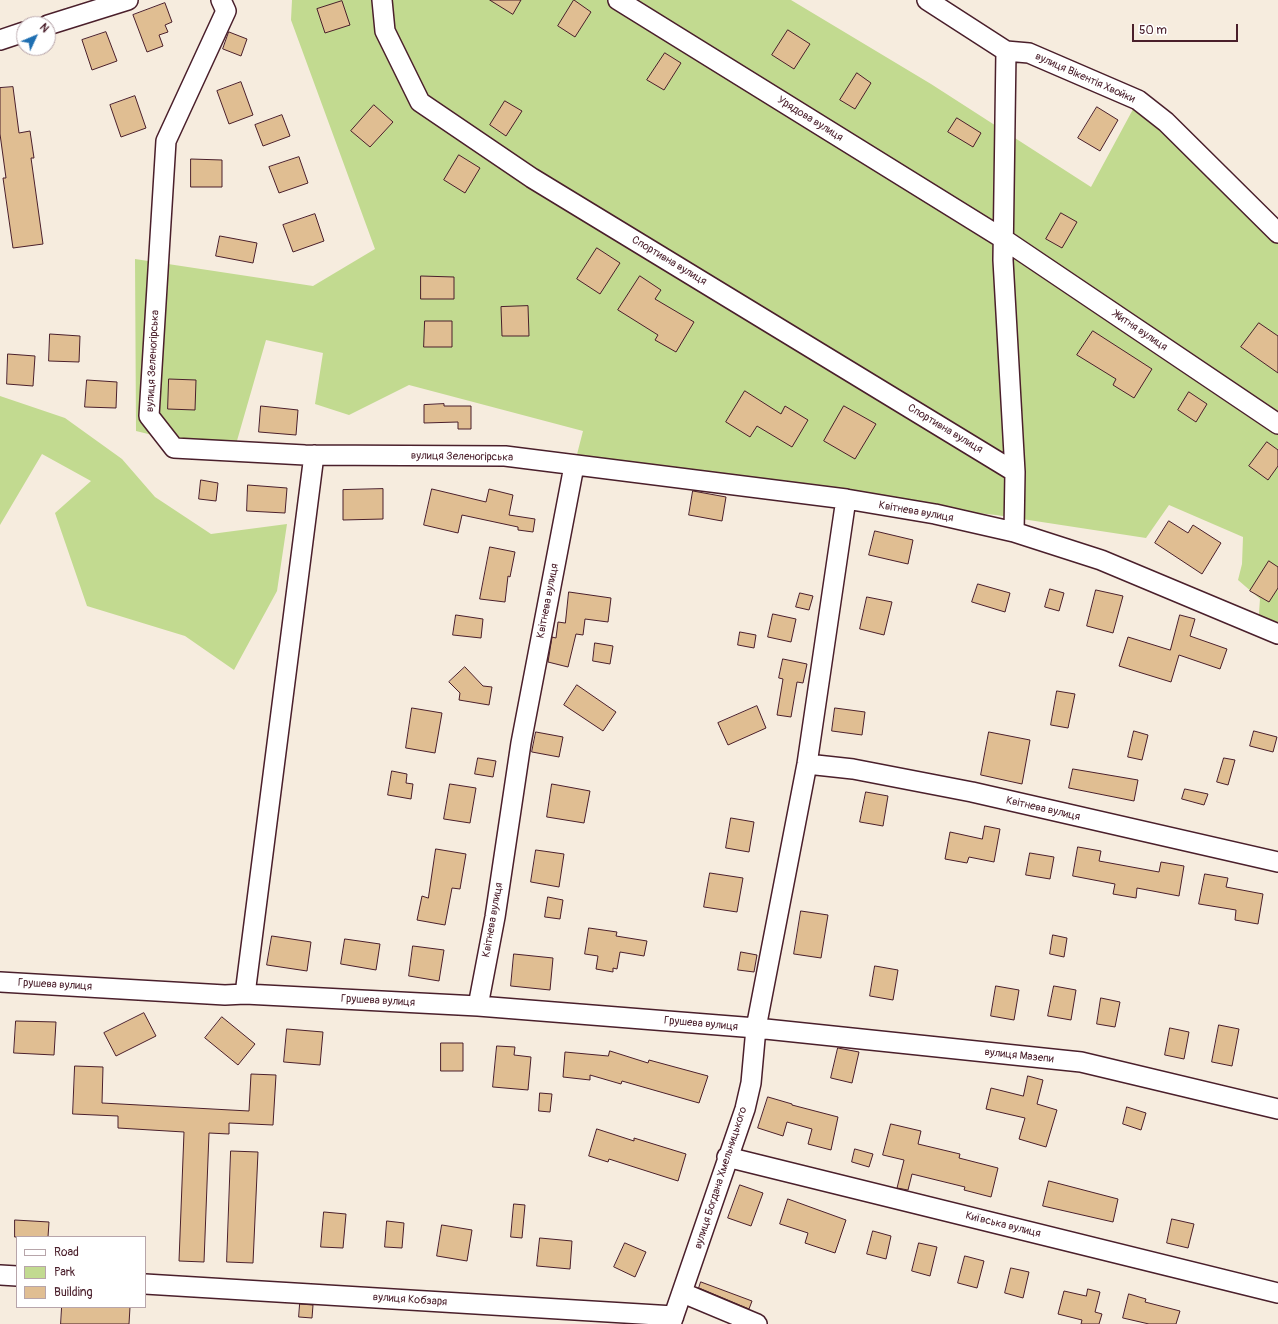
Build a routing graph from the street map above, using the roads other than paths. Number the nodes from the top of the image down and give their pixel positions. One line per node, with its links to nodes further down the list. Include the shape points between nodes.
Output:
1 (128, 0): 6 (street)
2 (221, 0): 13 (street, вулиця Зеленогірська, via 226,11 166,141 149,416 174,448)
3 (382, 0): 15 (street, Спортивна вулиця, via 385,31 420,102 532,178)
4 (618, 0): 11 (street, Урядова вулиця)
5 (927, 0): 9 (street, вулиця Вікентія Хвойки)
6 (56, 22)
7 (16, 35): 8 (street)
8 (0, 40)
9 (1006, 51): 10 (street, вулиця Вікентія Хвойки, via 1029,53 1138,100 1166,122); 11 (street)
10 (1278, 234)
11 (1002, 238): 12 (street, Житня вулиця); 15 (street)
12 (1278, 424)
13 (314, 455): 14 (street, вулиця Зеленогірська, via 505,456); 22 (street)
14 (574, 466): 16 (street, Квітнева вулиця); 23 (street, Квітнева вулиця, via 521,743)
15 (1015, 472): 17 (street)
16 (846, 499): 17 (street, Квітнева вулиця, via 935,514); 19 (street)
17 (1014, 532): 18 (street, Квітнева вулиця, via 1101,560)
18 (1278, 634)
19 (807, 764): 20 (street, Квітнева вулиця, via 853,769 972,792); 24 (street)
20 (1278, 862)
21 (0, 982): 22 (street, Грушева вулиця, via 225,996)
22 (245, 994): 23 (street, Грушева вулиця)
23 (478, 1006): 24 (street, Грушева вулиця)
24 (756, 1028): 25 (street, вулиця Мазепи, via 1082,1062); 26 (street, вулиця Богдана Хмельницького, via 751,1083 745,1109)
25 (1278, 1109)
26 (727, 1157): 30 (street, вулиця Богдана Хмельницького); 31 (street, Київська вулиця)
27 (0, 1275): 28 (street)
28 (16, 1276)
29 (146, 1284): 32 (street, вулиця Кобзаря)
30 (683, 1293): 32 (street, вулиця Богдана Хмельницького); 33 (street)
31 (1278, 1293)
32 (673, 1320)
33 (757, 1324)

